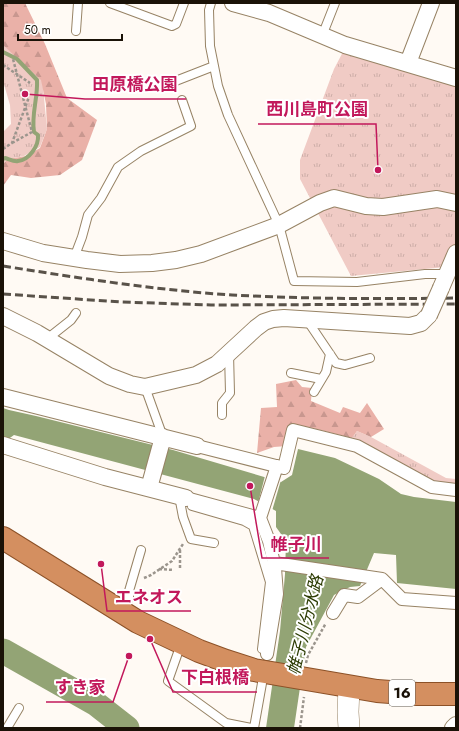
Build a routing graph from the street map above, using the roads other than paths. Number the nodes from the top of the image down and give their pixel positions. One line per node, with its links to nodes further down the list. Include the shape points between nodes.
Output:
1 (78, 3): 8 (lane)
2 (110, 3): 3 (lane, via 172,26 176,24)
3 (184, 3)
4 (210, 3): 11 (lane, via 210,46)
5 (233, 3): 9 (street, via 269,14)
6 (335, 3): 9 (lane)
7 (431, 3): 10 (street)
8 (76, 31)
9 (322, 36): 10 (street)
10 (408, 63): 12 (street)
11 (214, 66): 13 (lane); 16 (lane, via 228,115)
12 (456, 78)
13 (173, 82)
14 (182, 100): 19 (lane, via 190,126 141,151 118,167 101,198 88,215)
15 (456, 203): 16 (street, via 437,199 383,207 366,206 334,198)
16 (279, 225): 19 (street, via 201,254 176,260 120,264); 20 (lane, via 294,281 357,282 425,274)
17 (3, 241): 19 (street, via 43,253)
18 (456, 253): 20 (street)
19 (74, 258)
20 (444, 281): 23 (street, bridge, via 429,315 421,323 410,326)
21 (76, 313): 24 (lane)
22 (3, 316): 24 (street)
23 (307, 320): 25 (street, via 272,319 256,328); 26 (lane)
24 (47, 339): 30 (street, via 109,376)
25 (229, 353): 30 (street, via 217,364 196,375); 33 (lane, via 230,393 222,403)
26 (330, 354): 27 (lane, via 336,363 345,365); 29 (lane, via 326,372)
27 (370, 358)
28 (292, 373): 29 (lane)
29 (321, 379): 31 (lane)
30 (146, 387): 34 (lane)
31 (314, 392)
32 (3, 397): 34 (street)
33 (222, 415)
34 (162, 440): 36 (street); 38 (street)
35 (5, 446): 38 (street, via 105,477)
36 (198, 446): 37 (street)
37 (276, 469): 39 (street, via 284,468 294,430 357,446 432,488); 41 (street)
38 (149, 486): 40 (street)
39 (456, 490)
40 (182, 499): 41 (street); 43 (lane, via 188,535 191,539); 51 (lane, via 253,526 270,582)
41 (261, 516): 45 (street)
42 (3, 538): 48 (highway, 16)
43 (214, 543)
44 (142, 550): 48 (lane)
45 (277, 563): 46 (street); 51 (street, via 277,594)
46 (376, 578): 47 (street, via 402,599); 49 (street, via 358,597 344,595)
47 (456, 603)
48 (125, 606): 50 (highway, 16)
49 (333, 613)
50 (182, 643): 51 (highway, 16, via 254,670); 57 (lane, via 168,681 226,722)
51 (266, 663): 52 (highway, 16, via 306,680); 58 (lane)
52 (349, 687): 53 (highway, 16, via 417,694); 59 (street)
53 (456, 694)
54 (19, 708): 56 (lane)
55 (456, 725): 60 (street)
56 (7, 728)
57 (251, 728)
58 (254, 728)
59 (349, 728)
60 (453, 728)

